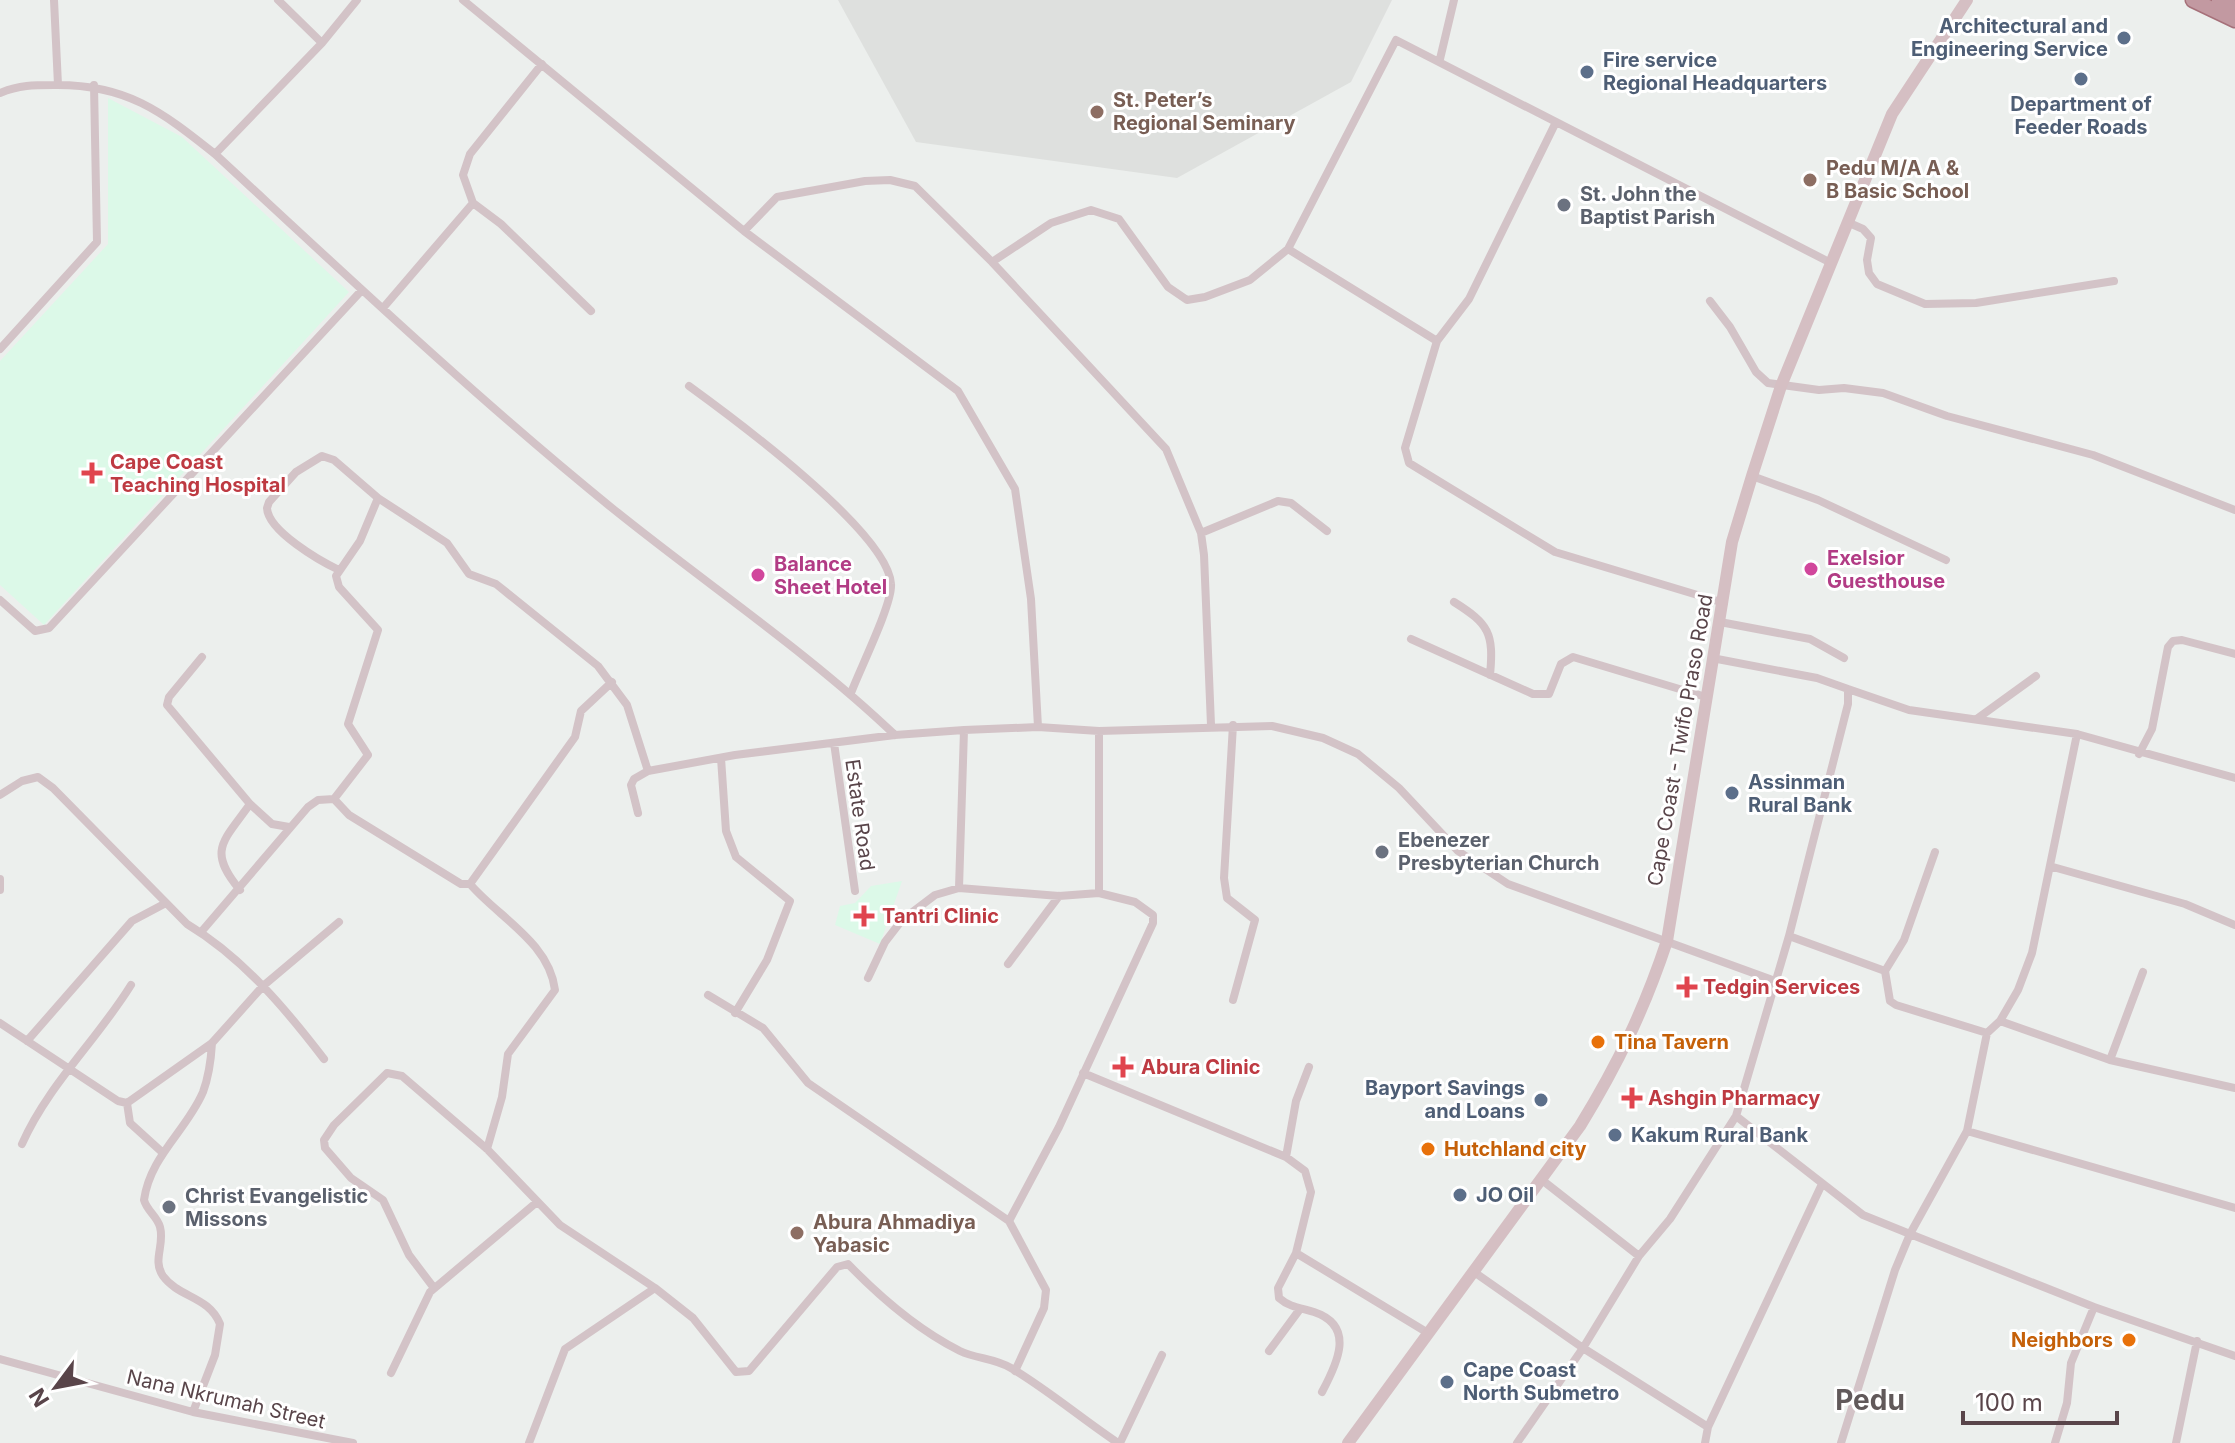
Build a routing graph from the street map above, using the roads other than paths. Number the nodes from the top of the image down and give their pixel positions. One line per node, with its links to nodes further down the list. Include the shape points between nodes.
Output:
1 (54, 0): 14 (street)
2 (278, 0): 11 (street)
3 (357, 0): 11 (street)
4 (463, 0): 13 (street)
5 (1454, 0): 12 (street)
6 (2193, 0): 10 (highway)
7 (2219, 0): 9 (highway)
8 (1965, 1): 20 (main road, Cape Coast - Twifo Praso Road, via 1897,103)
9 (2235, 8)
10 (2235, 20)
11 (322, 43): 18 (street)
12 (1440, 59): 17 (street); 22 (street, via 1396,40)
13 (542, 64): 19 (street, via 470,154 463,175); 21 (street)
14 (58, 85): 15 (street); 16 (street, via 22,85)
15 (94, 85): 18 (street, via 164,115); 31 (street, via 97,242)
16 (0, 93)
17 (1556, 122): 24 (street); 30 (street, via 1469,299)
18 (215, 154): 26 (street)
19 (473, 203): 28 (street); 29 (street)
20 (1847, 222): 24 (main road, Cape Coast - Twifo Praso Road); 25 (street, via 1871,238 1867,260 1877,284 1925,304 1976,303)
21 (744, 231): 23 (street, via 769,202 787,194 890,180 915,186); 59 (street, via 958,391 1015,489 1031,599)
22 (1288, 249): 23 (street, via 1238,286 1187,300 1168,287 1119,219 1091,210 1051,223); 30 (street)
23 (992, 262): 38 (street, via 1166,449)
24 (1831, 263): 33 (main road, Cape Coast - Twifo Praso Road)
25 (2114, 281)
26 (362, 290): 28 (street); 41 (street, via 49,628 35,631)
27 (1710, 301): 33 (street, via 1756,372)
28 (383, 308): 54 (street, via 612,508)
29 (591, 311)
30 (1437, 341): 43 (street, via 1405,448 1409,463 1555,552)
31 (0, 349)
32 (689, 386): 54 (street, via 773,450 867,538 887,567 890,593)
33 (1781, 386): 34 (main road, Cape Coast - Twifo Praso Road); 36 (street, via 1883,393 2093,455)
34 (1752, 476): 39 (street, via 1818,500); 43 (main road, Cape Coast - Twifo Praso Road, via 1732,542)
35 (378, 498): 40 (street, via 360,541); 40 (street, via 322,456 296,472 269,502 270,519 307,553); 52 (street, via 447,543 469,574 496,584 584,652)
36 (2235, 510)
37 (1327, 531): 38 (street, via 1291,503 1278,501)
38 (1201, 533): 57 (street)
39 (1946, 560)
40 (339, 570): 70 (street, via 339,587 378,630 348,724 368,755)
41 (0, 600)
42 (1454, 602): 50 (street, via 1486,627)
43 (1724, 603): 44 (main road, Cape Coast - Twifo Praso Road)
44 (1720, 622): 48 (main road, Cape Coast - Twifo Praso Road); 49 (street, via 1810,639)
45 (1411, 639): 50 (street)
46 (2235, 654): 65 (street, via 2173,641 2152,729)
47 (202, 657): 71 (street, via 167,705)
48 (1712, 658): 53 (street); 55 (main road, Cape Coast - Twifo Praso Road)
49 (1844, 658)
50 (1490, 675): 55 (street, via 1544,695 1553,689 1566,660 1584,658)
51 (2036, 676): 56 (street)
52 (612, 682): 67 (street, via 627,705); 77 (street, via 581,711 575,737)
53 (1848, 689): 56 (street, via 1909,710); 88 (street)
54 (851, 693): 63 (street)
55 (1706, 697): 89 (main road, Cape Coast - Twifo Praso Road)
56 (1978, 718): 62 (street)
57 (1211, 725): 58 (street); 61 (street)
58 (1233, 725): 89 (street, via 1272,726 1323,738 1358,754 1399,788 1458,851 1499,879); 98 (street, via 1224,878 1227,898 1255,920)
59 (1038, 727): 60 (street); 61 (street)
60 (964, 730): 63 (street); 78 (street)
61 (1099, 731): 82 (street)
62 (2077, 734): 65 (street); 75 (street)
63 (895, 735): 64 (street)
64 (834, 743): 66 (street); 81 (street, Estate Road)
65 (2139, 754): 68 (street)
66 (721, 758): 67 (street); 99 (street, via 726,831 736,857 790,901 767,960)
67 (648, 771): 72 (street, via 631,782)
68 (2235, 778)
69 (0, 795): 84 (street, via 38,777)
70 (334, 799): 73 (street, via 313,803); 77 (street, via 349,815 461,884)
71 (250, 804): 73 (street, via 272,824); 80 (street, via 219,855)
72 (638, 813)
73 (289, 827): 80 (street)
74 (1935, 852): 91 (street, via 1904,940)
75 (2053, 867): 86 (street, via 2185,904); 100 (street, via 2032,953)
76 (0, 879): 79 (street)
77 (470, 884): 115 (street, via 535,947 555,990 508,1054)
78 (959, 888): 83 (street); 93 (street, via 935,895 902,920)
79 (0, 890)
80 (240, 890): 87 (street)
81 (855, 891)
82 (1099, 893): 83 (street); 109 (street, via 1149,909 1153,923)
83 (1059, 896): 90 (street)
84 (166, 903): 87 (street); 103 (street, via 132,921)
85 (339, 922): 96 (street)
86 (2235, 925)
87 (202, 931): 96 (street)
88 (1789, 936): 91 (street); 94 (street)
89 (1667, 941): 94 (street); 118 (main road, Cape Coast - Twifo Praso Road, via 1630,1040)
90 (1008, 964)
91 (1885, 971): 102 (street, via 1890,1001 1896,1005)
92 (2143, 972): 106 (street)
93 (868, 978)
94 (1778, 982): 112 (street)
95 (131, 985): 108 (street)
96 (263, 986): 104 (street); 105 (street)
97 (708, 995): 99 (street)
98 (1233, 1000)
99 (735, 1013): 122 (street, via 763,1028 808,1083)
100 (2000, 1021): 102 (street); 106 (street)
101 (0, 1023): 103 (street)
102 (1987, 1033): 113 (street)
103 (27, 1041): 108 (street)
104 (212, 1043): 111 (street); 116 (street, via 202,1094)
105 (324, 1059)
106 (2110, 1060): 110 (street)
107 (1309, 1067): 117 (street, via 1296,1101)
108 (70, 1069): 111 (street); 114 (street, via 42,1103)
109 (1083, 1073): 117 (street); 122 (street)
110 (2235, 1088)
111 (127, 1103): 116 (street, via 128,1121)
112 (1736, 1116): 119 (street); 125 (street, via 1670,1219)
113 (1967, 1131): 121 (street); 123 (street)
114 (22, 1144)
115 (487, 1149): 120 (street); 127 (street, via 391,1072 324,1140 329,1154 351,1178 383,1200 409,1255)
116 (163, 1153): 141 (street, via 144,1200 161,1230 157,1265 174,1288 205,1302 220,1324 215,1355)
117 (1286, 1157): 124 (street, via 1310,1180)
118 (1542, 1180): 125 (street); 126 (main road, Cape Coast - Twifo Praso Road)
119 (1822, 1184): 123 (street, via 1877,1223); 142 (street)
120 (537, 1202): 127 (street); 128 (street, via 560,1225)
121 (2235, 1208)
122 (1009, 1221): 138 (street, via 1046,1290)
123 (1910, 1234): 129 (street); 149 (street)
124 (1296, 1253): 130 (street, via 1278,1294 1281,1301); 131 (street)
125 (1639, 1256): 133 (street)
126 (1474, 1272): 131 (main road, Cape Coast - Twifo Praso Road); 133 (street)
127 (434, 1288): 139 (street)
128 (655, 1288): 138 (street, via 693,1318 715,1350 742,1374 837,1267 848,1264 942,1341); 144 (street, via 565,1349)
129 (2094, 1307): 132 (street); 150 (street, via 2071,1363)
130 (1300, 1309): 134 (street); 140 (street, via 1331,1320 1341,1335 1340,1357)
131 (1428, 1333): 146 (main road, Cape Coast - Twifo Praso Road)
132 (2197, 1341): 136 (street); 151 (street)
133 (1583, 1348): 142 (street); 147 (street)
134 (1269, 1351)
135 (1162, 1355): 145 (street)
136 (2235, 1356)
137 (0, 1359): 141 (street, Nana Nkrumah Street)
138 (1015, 1371): 145 (street)
139 (391, 1373)
140 (1322, 1392)
141 (193, 1412): 143 (street, Nana Nkrumah Street)
142 (1708, 1427): 148 (street)
143 (353, 1443)
144 (529, 1443)
145 (1119, 1443)
146 (1348, 1443)
147 (1517, 1443)
148 (1705, 1443)
149 (1841, 1443)
150 (2055, 1443)
151 (2176, 1443)

